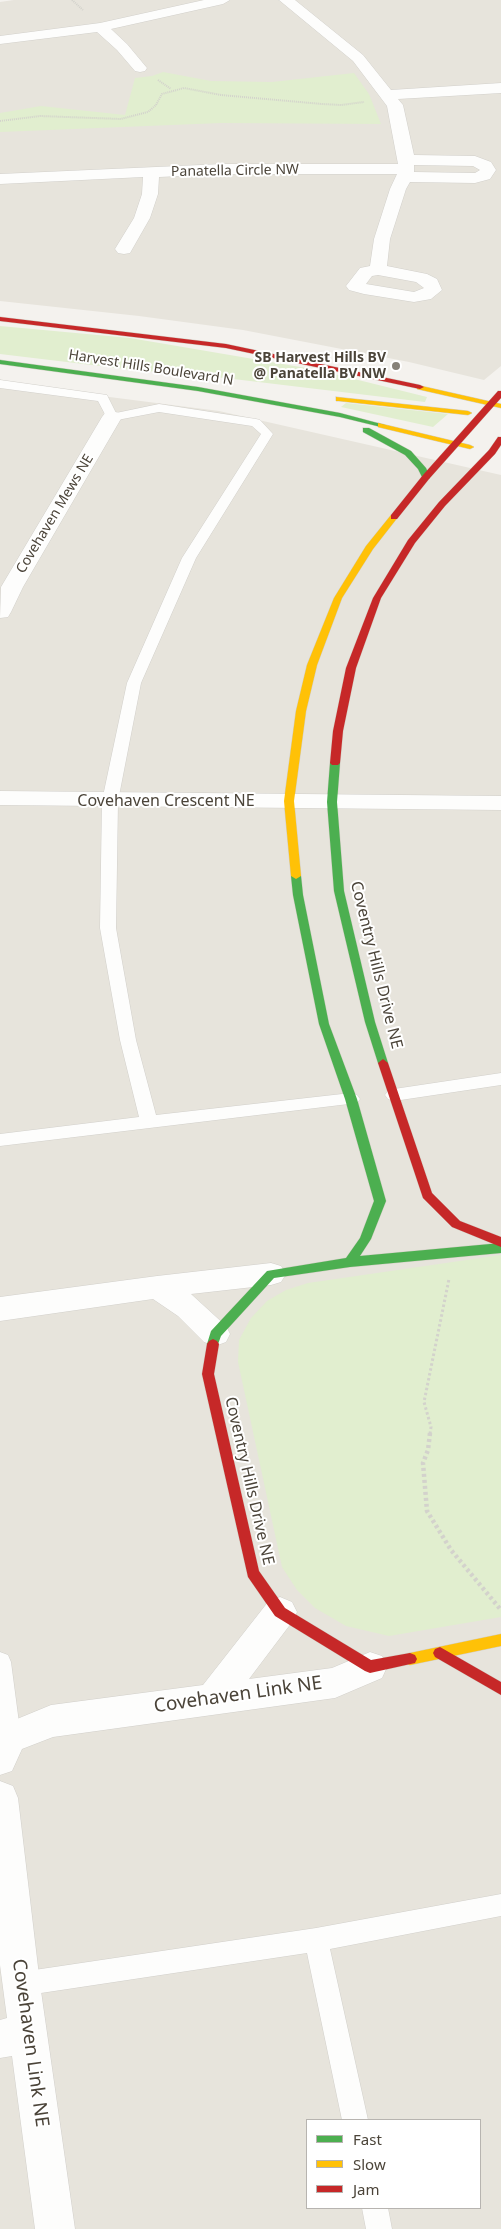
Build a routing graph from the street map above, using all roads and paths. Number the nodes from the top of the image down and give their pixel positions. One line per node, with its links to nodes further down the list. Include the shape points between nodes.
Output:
1 (223, 0): 3 (street)
2 (286, 0): 8 (street, via 358,58)
3 (100, 27): 4 (street); 5 (street)
4 (0, 40)
5 (140, 68)
6 (501, 88): 8 (street)
7 (501, 99): 8 (street)
8 (392, 100): 9 (path, via 322,104 221,95 184,88 162,94 148,112 128,118 40,116); 10 (street)
9 (0, 121)
10 (405, 169): 11 (street, Panatella Circle NW, via 223,169); 14 (street, via 382,239)
11 (151, 173): 12 (street, Panatella Circle NW); 13 (street, via 150,194 142,218)
12 (0, 179)
13 (124, 249)
14 (378, 270)
15 (0, 319): 22 (street, Harvest Hills Boulevard N, via 226,346)
16 (0, 362): 18 (street, Harvest Hills Boulevard N)
17 (0, 384): 26 (lane, via 103,398)
18 (198, 389): 20 (street); 24 (street, Harvest Hills Boulevard N)
19 (501, 394): 22 (street)
20 (298, 395)
21 (327, 398): 23 (street)
22 (496, 405): 23 (street)
23 (481, 414): 25 (street); 27 (street)
24 (340, 415): 27 (street, Harvest Hills Boulevard N); 29 (street, via 408,453)
25 (501, 416)
26 (112, 417): 30 (street, Covehaven Mews NE); 32 (lane, via 159,408 256,423 267,434 189,558 134,683)
27 (456, 443): 28 (street, Harvest Hills Boulevard N); 29 (street)
28 (498, 447): 34 (street, Coventry Hills Drive NE, via 442,504 411,542 377,598 351,668 338,731)
29 (426, 477): 33 (street, via 369,548 338,598 312,665 301,711)
30 (0, 612)
31 (0, 798): 32 (street, Covehaven Crescent NE)
32 (110, 801): 33 (street, Covehaven Crescent NE); 39 (lane, via 108,928 128,1040)
33 (289, 802): 34 (street, Covehaven Crescent NE); 38 (street, via 298,895 324,1024)
34 (332, 802): 35 (street, Covehaven Crescent NE); 37 (street, Coventry Hills Drive NE, via 339,891 370,1022)
35 (501, 803)
36 (501, 1079): 37 (lane)
37 (394, 1095): 41 (street, Coventry Hills Drive NE, via 426,1195 456,1224)
38 (351, 1099): 39 (lane); 44 (street, via 380,1201 365,1239)
39 (149, 1121): 40 (lane)
40 (0, 1140)
41 (501, 1242)
42 (501, 1248): 43 (street)
43 (452, 1254): 44 (street); 49 (path, via 453,1266 424,1402 431,1428 423,1463 427,1511 451,1550)
44 (350, 1262): 45 (street)
45 (271, 1274): 46 (street); 48 (street)
46 (157, 1287): 47 (street); 48 (street, via 189,1308)
47 (0, 1309)
48 (215, 1334): 50 (street, Coventry Hills Drive NE, via 208,1374 253,1573)
49 (501, 1610)
50 (280, 1612): 54 (street, Coventry Hills Drive NE); 56 (street)
51 (501, 1640): 52 (street)
52 (440, 1653): 54 (street); 55 (street)
53 (0, 1662): 57 (lane)
54 (370, 1667): 56 (street, Covehaven Link NE, via 336,1683)
55 (501, 1688)
56 (214, 1698): 57 (street, Covehaven Link NE, via 51,1721)
57 (5, 1748)
58 (0, 1798): 61 (street, Covehaven Link NE)
59 (501, 1905): 60 (lane)
60 (316, 1940): 61 (lane); 63 (lane)
61 (21, 1984): 62 (street, Covehaven Link NE)
62 (14, 2036): 65 (street, Covehaven Link NE)
63 (356, 2119)
64 (375, 2209): 66 (lane)
65 (54, 2229)
66 (379, 2229)

